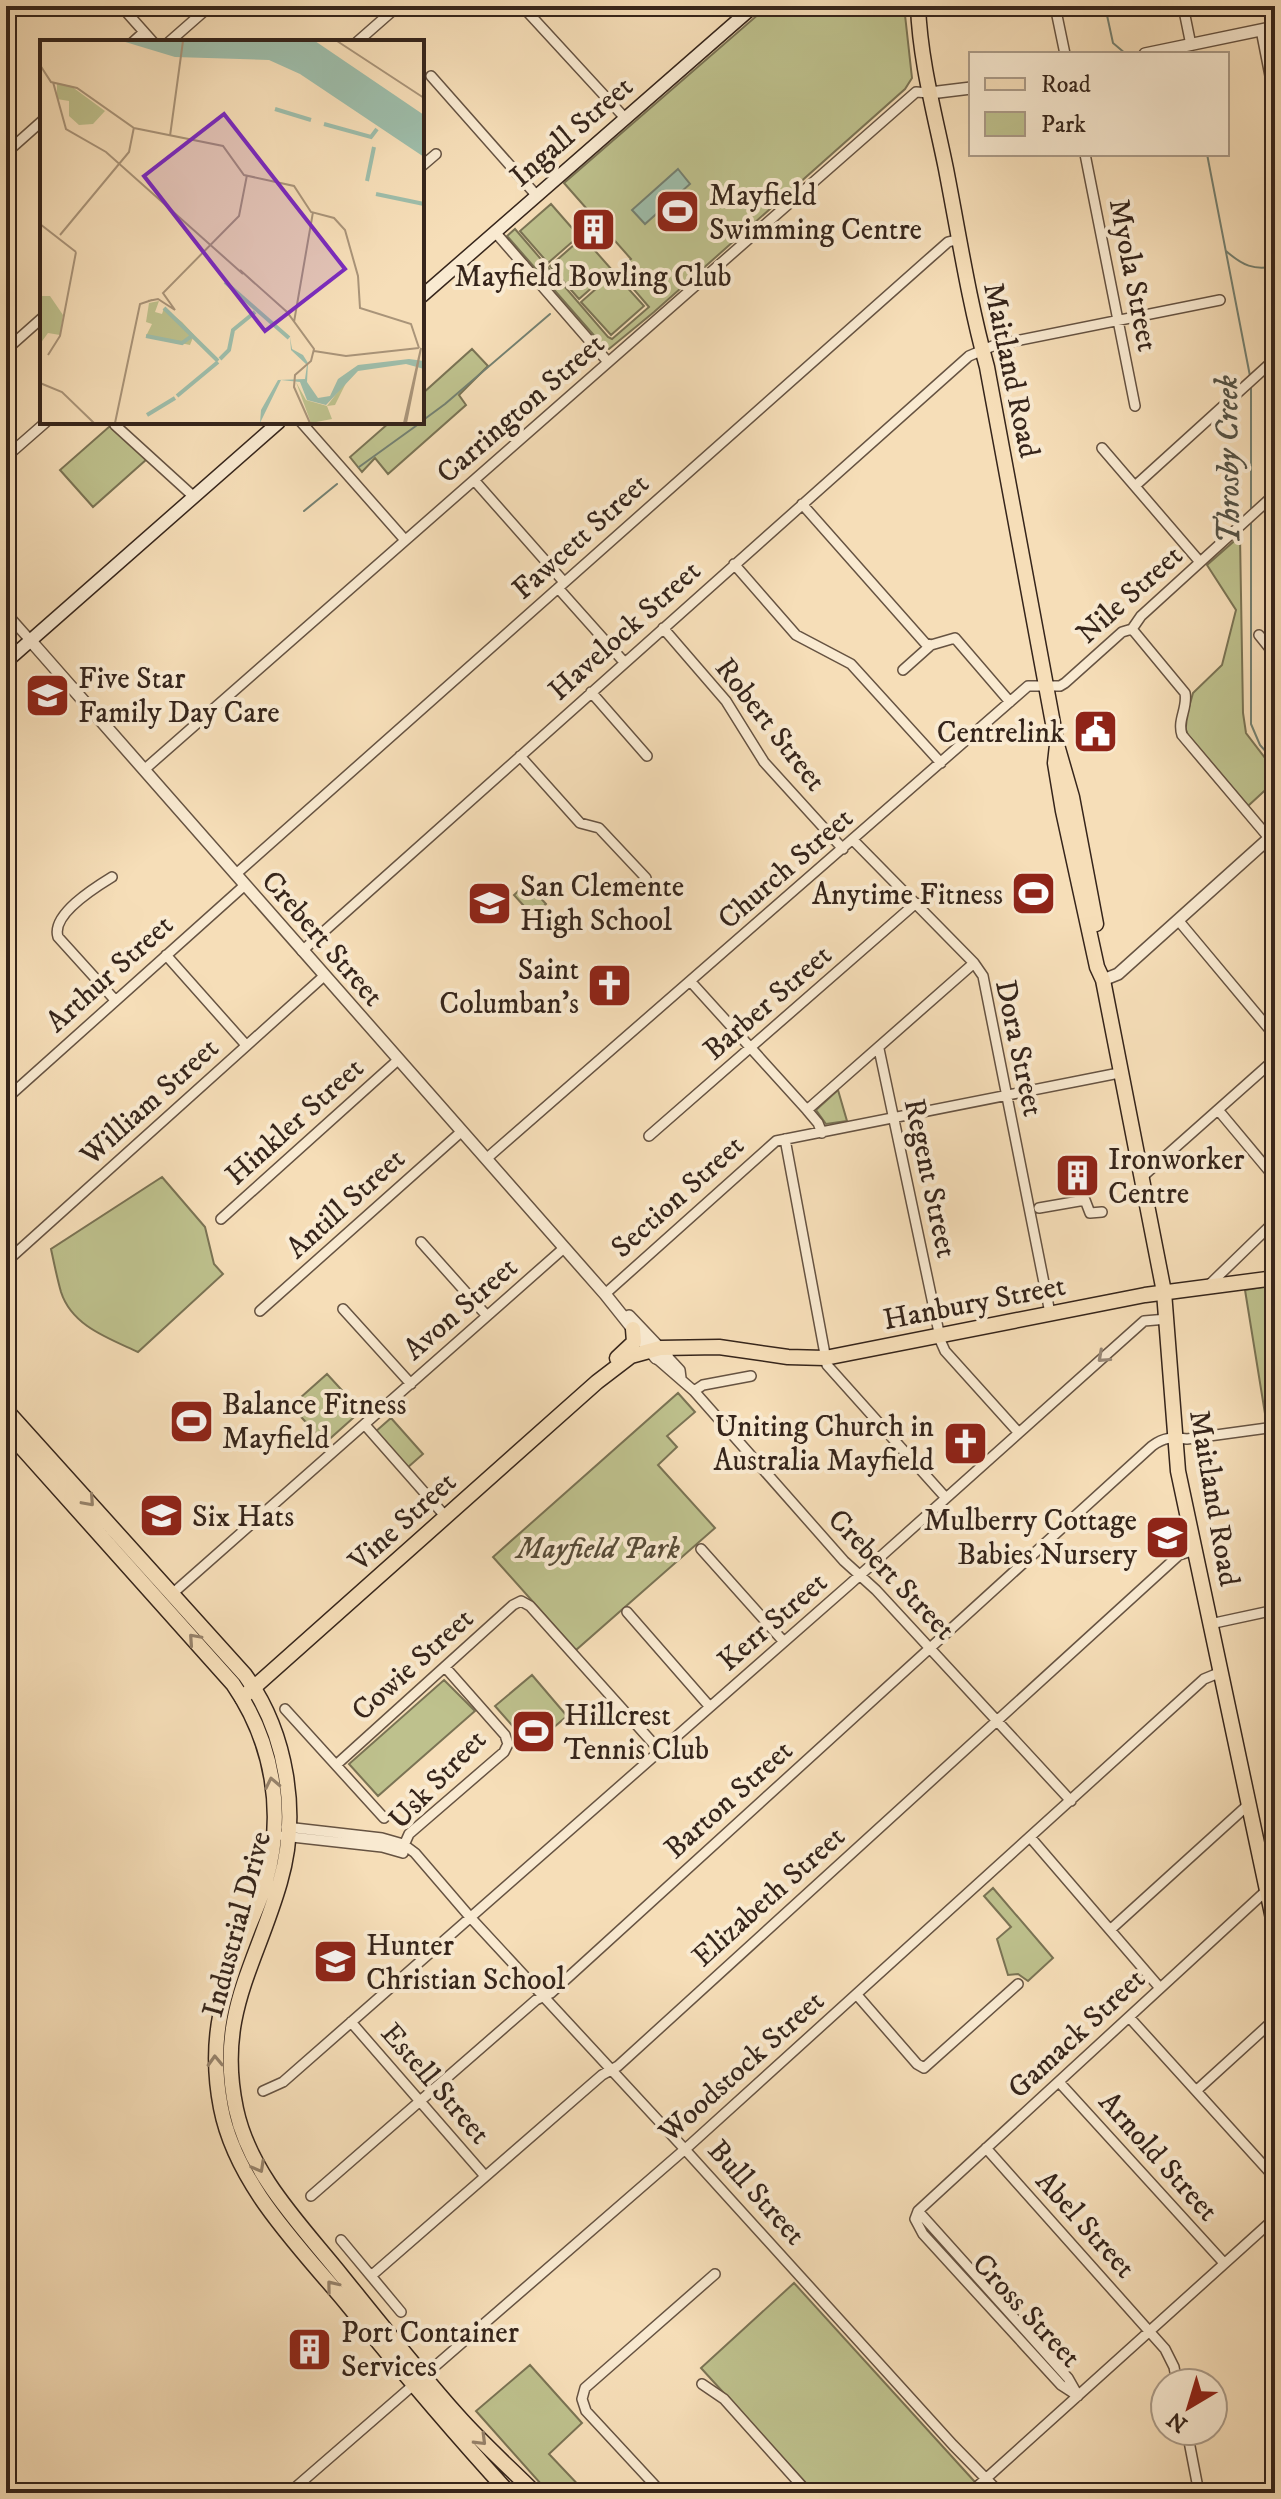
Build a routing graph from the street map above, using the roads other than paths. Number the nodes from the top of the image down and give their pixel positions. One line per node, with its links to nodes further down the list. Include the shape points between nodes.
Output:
1 (121, 6): 11 (street)
2 (210, 6): 14 (street)
3 (398, 6): 15 (street)
4 (522, 6): 23 (street)
5 (754, 6): 23 (main road, Ingall Street)
6 (918, 6): 21 (main road, Maitland Road)
7 (1055, 6): 17 (street)
8 (1183, 6): 16 (street)
9 (1275, 27): 10 (street)
10 (1261, 30): 16 (street); 22 (street)
11 (144, 32): 12 (street); 13 (street)
12 (135, 40)
13 (151, 40)
14 (171, 40)
15 (359, 40)
16 (1191, 45): 18 (street)
17 (1065, 52)
18 (1155, 52)
19 (431, 76): 29 (street)
20 (969, 88): 21 (street)
21 (930, 93): 31 (main road, Maitland Road); 39 (street, Carrington Street, via 916,92)
22 (1275, 101)
23 (625, 118): 29 (main road, Ingall Street)
24 (40, 123): 25 (street)
25 (6, 153)
26 (436, 154): 28 (street)
27 (1085, 156): 35 (street, Myola Street)
28 (424, 164)
29 (537, 196): 30 (main road, Ingall Street)
30 (495, 232): 32 (main road, Ingall Street); 39 (street)
31 (960, 239): 37 (main road, Maitland Road); 55 (street, Fawcett Street, via 948,242)
32 (424, 294)
33 (1220, 300): 35 (street, Havelock Street)
34 (40, 320): 36 (street)
35 (1118, 322): 37 (street, Havelock Street); 40 (street, Myola Street)
36 (6, 350)
37 (982, 351): 51 (street, Havelock Street, via 969,356); 66 (main road, Maitland Road)
38 (1275, 359): 48 (street)
39 (608, 362): 47 (street, Carrington Street)
40 (1135, 406)
41 (44, 424): 46 (street)
42 (117, 424): 49 (street)
43 (277, 424): 49 (main road)
44 (303, 424): 52 (street)
45 (1102, 448): 48 (street)
46 (6, 457)
47 (474, 480): 52 (street, Carrington Street); 55 (street)
48 (1135, 486): 53 (street)
49 (193, 496): 60 (main road)
50 (1271, 498): 53 (street, Nile Street)
51 (802, 504): 54 (street, Havelock Street); 61 (street)
52 (405, 540): 72 (street, Carrington Street)
53 (1200, 562): 58 (street, Nile Street)
54 (734, 564): 57 (street, Havelock Street); 71 (street, via 796,635 851,664)
55 (561, 585): 64 (street); 76 (street, Fawcett Street)
56 (6, 613): 60 (street, Crebert Street)
57 (663, 628): 64 (street, Havelock Street); 75 (street, Robert Street, via 726,701 764,762)
58 (1132, 629): 66 (street, Nile Street, via 1063,685); 73 (street, via 1185,693 1182,735)
59 (1259, 635): 62 (street)
60 (30, 640): 63 (main road); 72 (street, Crebert Street)
61 (931, 645): 65 (street); 68 (street, via 955,638)
62 (1275, 655)
63 (6, 662)
64 (624, 662): 67 (street, Havelock Street)
65 (903, 670)
66 (1046, 685): 68 (street, Church Street, via 1028,686); 86 (main road, Maitland Road, via 1068,835)
67 (591, 692): 69 (street, Havelock Street); 70 (street)
68 (1010, 702): 71 (street, Church Street)
69 (520, 756): 78 (street, via 580,823 601,830); 82 (street, Havelock Street)
70 (647, 756)
71 (941, 763): 74 (street, Church Street)
72 (145, 769): 76 (street, Crebert Street)
73 (1273, 839): 81 (street)
74 (853, 840): 75 (street, Church Street); 80 (street, Dora Street)
75 (843, 849): 87 (street, Church Street)
76 (236, 874): 79 (street, Crebert Street)
77 (112, 877): 88 (street, via 56,927 58,937)
78 (646, 878)
79 (245, 885): 82 (street, Crebert Street); 83 (street, Arthur Street)
80 (916, 903): 84 (street, Dora Street); 91 (street, Barber Street)
81 (1178, 920): 86 (street, via 1118,974); 89 (street)
82 (302, 951): 85 (street, Crebert Street)
83 (166, 955): 88 (street, Arthur Street); 90 (street)
84 (974, 963): 92 (street); 96 (street, Dora Street, via 987,989)
85 (324, 976): 90 (street, William Street); 94 (street, Crebert Street)
86 (1103, 980): 95 (main road, Maitland Road)
87 (691, 982): 91 (street); 105 (street, Church Street)
88 (115, 1000): 97 (street, Arthur Street)
89 (1275, 1036)
90 (246, 1045): 114 (street, William Street)
91 (751, 1048): 98 (street); 103 (street, Barber Street)
92 (879, 1049): 98 (street); 100 (street, Regent Street)
93 (1275, 1059): 99 (street)
94 (398, 1060): 101 (street, Crebert Street); 110 (street, Hinkler Street)
95 (1119, 1073): 96 (street); 106 (main road, Maitland Road)
96 (1006, 1097): 100 (street); 121 (street, Dora Street)
97 (6, 1099)
98 (807, 1110): 102 (street)
99 (1219, 1111): 106 (street); 107 (street)
100 (895, 1118): 102 (street); 125 (street, Regent Street)
101 (461, 1132): 105 (street, Crebert Street); 120 (street, Antill Street)
102 (822, 1133): 104 (street)
103 (649, 1136)
104 (785, 1139): 118 (street, Section Street, via 771,1145); 127 (street)
105 (486, 1159): 113 (street, Crebert Street)
106 (1141, 1178): 117 (main road, Maitland Road)
107 (1275, 1178)
108 (1039, 1208): 109 (street, via 1087,1196 1090,1213)
109 (1102, 1212)
110 (221, 1219)
111 (1275, 1221): 116 (street)
112 (421, 1242): 122 (street)
113 (564, 1248): 118 (street, Crebert Street); 122 (street, Avon Street)
114 (6, 1262)
115 (1275, 1278): 116 (main road, Hanbury Street)
116 (1206, 1288): 117 (main road, Hanbury Street)
117 (1164, 1292): 121 (main road, Hanbury Street); 123 (main road, Maitland Road)
118 (605, 1294): 124 (street, Crebert Street); 126 (street, Crebert Street)
119 (343, 1309): 130 (street)
120 (260, 1311)
121 (1050, 1313): 125 (main road, Hanbury Street)
122 (487, 1316): 130 (street, Avon Street)
123 (1167, 1319): 136 (street, Kerr Street, one-way to 136, via 1144,1321); 137 (main road, Maitland Road)
124 (633, 1329): 126 (street, Crebert Street); 129 (main road, via 634,1342)
125 (939, 1335): 127 (main road, Hanbury Street); 136 (street, Regent Street, via 945,1351)
126 (658, 1353): 127 (main road, Hanbury Street, via 719,1347); 129 (main road, Vine Street, via 631,1356); 131 (street, Crebert Street, via 680,1370)
127 (825, 1358): 138 (street)
128 (751, 1376): 131 (street)
129 (597, 1382): 139 (main road, Vine Street)
130 (411, 1384): 133 (street, Avon Street)
131 (694, 1391): 142 (street, Crebert Street)
132 (6, 1410): 143 (main road, Industrial Drive, one-way to 143)
133 (365, 1425): 139 (street); 143 (street, Avon Street)
134 (1275, 1427): 137 (street)
135 (6, 1430): 152 (main road, Industrial Drive, one-way to 135)
136 (1018, 1432): 138 (street, Kerr Street)
137 (1174, 1437): 141 (main road, Maitland Road); 148 (street, Barton Street, via 1160,1439)
138 (946, 1498): 142 (street, Kerr Street)
139 (446, 1517): 151 (main road, Vine Street)
140 (701, 1549): 147 (street)
141 (1195, 1550): 146 (main road, Maitland Road); 155 (street, Elizabeth Street, via 1179,1555)
142 (860, 1575): 147 (street, Kerr Street); 148 (street, Crebert Street)
143 (172, 1594): 151 (main road, Industrial Drive)
144 (1275, 1610): 146 (street)
145 (627, 1612): 153 (street)
146 (1210, 1624): 150 (main road, Maitland Road)
147 (784, 1642): 153 (street, Kerr Street)
148 (930, 1648): 155 (street, Crebert Street); 171 (street, Barton Street)
149 (445, 1667): 156 (street, Cowie Street, via 521,1601); 157 (street, Cowie Street); 163 (street, Usk Street, via 508,1744 409,1834)
150 (1221, 1672): 158 (street, Woodstock Street, via 1204,1679); 159 (main road, Maitland Road)
151 (254, 1688): 152 (main road, Vine Street); 161 (main road, Industrial Drive, via 283,1760)
152 (242, 1698): 161 (main road, Industrial Drive, one-way to 152, via 261,1737)
153 (710, 1707): 156 (street, Kerr Street)
154 (285, 1709): 157 (street)
155 (997, 1721): 158 (street, Crebert Street); 175 (street, Elizabeth Street)
156 (660, 1751): 165 (street, Kerr Street)
157 (336, 1765): 160 (street)
158 (1071, 1801): 162 (street, Woodstock Street)
159 (1249, 1804): 164 (main road, Maitland Road); 167 (street)
160 (384, 1818)
161 (283, 1832): 163 (street, Bull Street, via 382,1838); 194 (main road, Industrial Drive, via 219,2009 215,2063 221,2112 257,2192)
162 (1030, 1837): 167 (street); 170 (street, Woodstock Street)
163 (402, 1848): 165 (street, Bull Street, via 427,1867)
164 (1267, 1890): 166 (main road, Maitland Road); 169 (street, Gamack Street)
165 (470, 1917): 171 (street, Bull Street); 174 (street, Kerr Street)
166 (1275, 1928)
167 (1110, 1930): 169 (street)
168 (1018, 1984): 170 (street, via 924,2068)
169 (1160, 1988): 172 (street, Gamack Street)
170 (857, 1995): 181 (street, Woodstock Street)
171 (544, 1997): 175 (street, Bull Street); 179 (street, Barton Street)
172 (1129, 2017): 176 (street, Gamack Street); 177 (street)
173 (1275, 2019): 177 (street)
174 (351, 2022): 178 (street, Kerr Street, via 283,2082); 179 (street, Estell Street)
175 (612, 2069): 181 (street, Bull Street); 182 (street, Elizabeth Street)
176 (1059, 2082): 180 (street, Gamack Street); 188 (street, Arnold Street)
177 (1197, 2090): 183 (street)
178 (263, 2091)
179 (420, 2101): 182 (street, Estell Street); 184 (street, Barton Street)
180 (986, 2148): 185 (street, Gamack Street); 192 (street, Abel Street)
181 (685, 2149): 194 (street, Woodstock Street); 198 (street, Bull Street)
182 (485, 2176): 190 (street, Elizabeth Street)
183 (1275, 2178)
184 (311, 2196)
185 (918, 2211): 196 (street, Cross Street, via 1068,2378)
186 (1275, 2218): 188 (street)
187 (341, 2240): 190 (street)
188 (1224, 2263): 192 (street)
189 (715, 2274): 202 (street, via 585,2388 582,2399 586,2411)
190 (371, 2276): 191 (street)
191 (401, 2312)
192 (1149, 2331): 193 (street, Abel Street); 196 (street)
193 (1173, 2367)
194 (418, 2380): 199 (street, Woodstock Street); 200 (main road, Industrial Drive); 201 (main road, Industrial Drive, one-way to 201)
195 (702, 2384): 203 (street, via 724,2399)
196 (1078, 2396): 198 (street)
197 (1190, 2447): 206 (street)
198 (986, 2479): 204 (street); 205 (street, Bull Street)
199 (289, 2493)
200 (509, 2493)
201 (535, 2493)
202 (662, 2493)
203 (808, 2493)
204 (970, 2493)
205 (1000, 2493)
206 (1199, 2493)

